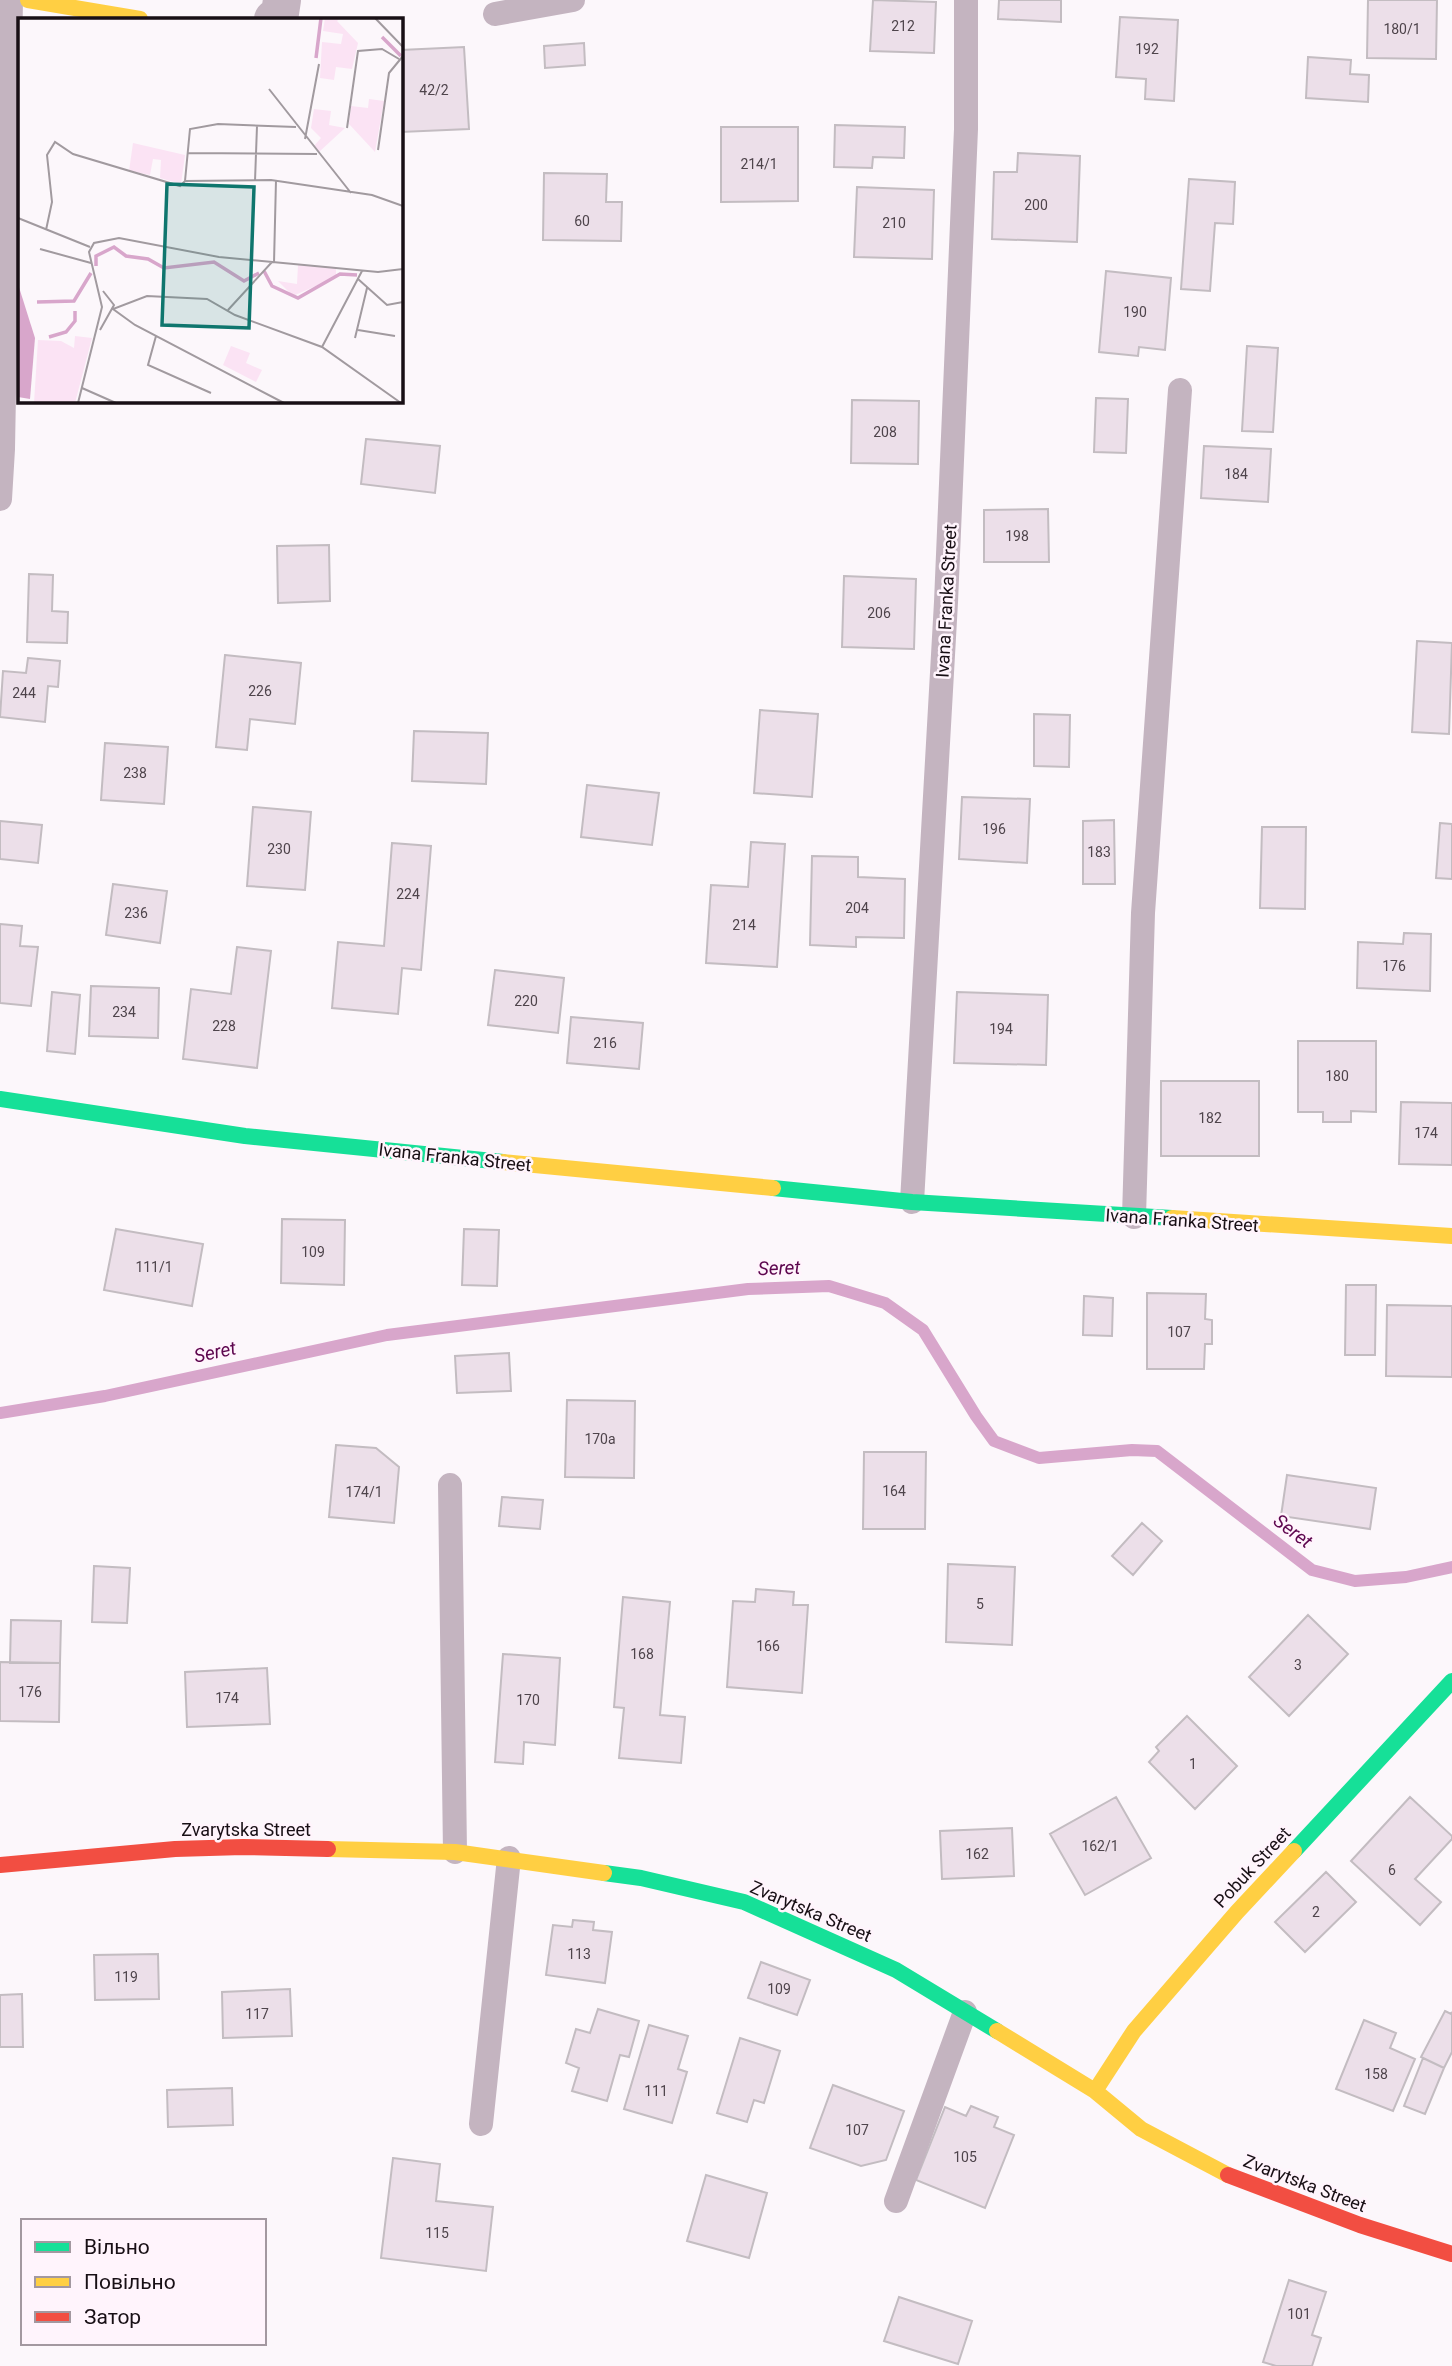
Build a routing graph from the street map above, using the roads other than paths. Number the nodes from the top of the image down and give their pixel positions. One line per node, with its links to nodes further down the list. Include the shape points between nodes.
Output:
1 (11, 0): 10 (lane)
2 (28, 0): 7 (street)
3 (282, 0): 8 (street)
4 (573, 0): 6 (lane)
5 (966, 0): 12 (lane, Ivana Franka Street, via 946,602)
6 (495, 14)
7 (134, 18)
8 (274, 18)
9 (1180, 390): 13 (lane, via 1143,913)
10 (0, 499)
11 (0, 1099): 12 (street, Ivana Franka Street, via 245,1136)
12 (912, 1202): 13 (street, Ivana Franka Street)
13 (1134, 1217): 14 (street, Ivana Franka Street)
14 (1452, 1236)
15 (450, 1485): 17 (lane)
16 (1452, 1681): 21 (street, Pobuk Street, via 1237,1912 1134,2031)
17 (455, 1852): 18 (street, Zvarytska Street); 19 (street, Zvarytska Street, via 175,1849)
18 (509, 1858): 20 (street, Zvarytska Street, via 641,1878 744,1902 896,1970); 22 (lane)
19 (0, 1865)
20 (965, 2012): 21 (street, Zvarytska Street); 23 (lane)
21 (1095, 2091): 24 (street, Zvarytska Street, via 1141,2129 1218,2171)
22 (481, 2124)
23 (896, 2200)
24 (1452, 2254)

